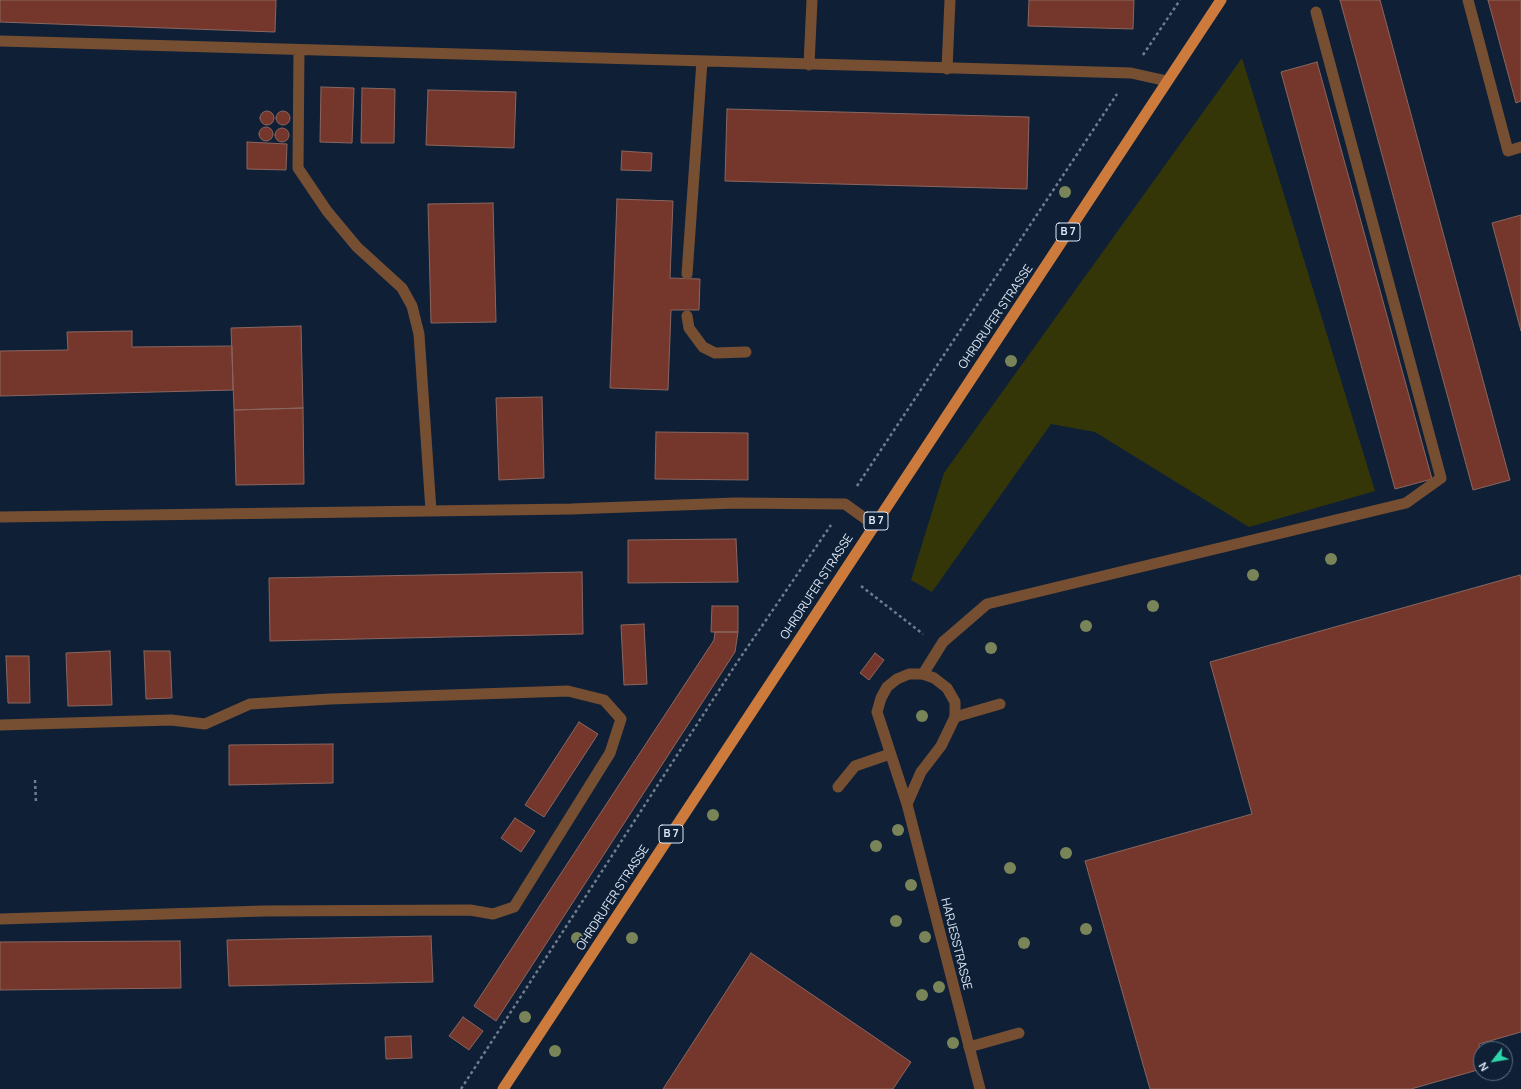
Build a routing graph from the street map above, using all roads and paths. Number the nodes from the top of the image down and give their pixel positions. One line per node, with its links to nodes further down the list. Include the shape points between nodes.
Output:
1 (812, 0): 10 (street)
2 (950, 0): 11 (street)
3 (1180, 0): 12 (path)
4 (1221, 0): 13 (main road, OHRDRUFER STRASSE / B 7)
5 (1468, 0): 14 (street, via 1508,151)
6 (1316, 12): 23 (street, via 1441,478 1406,503 987,604)
7 (0, 41): 8 (street)
8 (299, 50): 9 (street); 19 (street, via 298,168 327,211 357,247 402,288 412,306 419,334)
9 (702, 61): 10 (street); 15 (street)
10 (809, 65): 11 (street)
11 (947, 68): 12 (street)
12 (1131, 73): 13 (street); 18 (path)
13 (1167, 81): 21 (main road, OHRDRUFER STRASSE / B 7)
14 (1521, 147)
15 (687, 274)
16 (687, 316): 17 (street, via 689,328 703,347 715,353)
17 (746, 352)
18 (845, 504): 19 (street, via 735,503); 21 (street); 36 (path, via 738,661)
19 (431, 511): 20 (street)
20 (0, 517)
21 (874, 525): 22 (main road, OHRDRUFER STRASSE / B 7)
22 (843, 572): 23 (path); 37 (main road, OHRDRUFER STRASSE / B 7)
23 (939, 646): 24 (street)
24 (923, 674): 26 (street, via 934,678 947,688 955,702); 28 (street, HARJESSTRASSE, via 909,674 897,679 887,687 881,698 877,712)
25 (1000, 704): 26 (street)
26 (955, 717): 32 (street, via 941,746 921,772)
27 (0, 725): 33 (street, via 171,720 205,724 250,704 568,691 604,700 621,719 610,753 514,907 493,914 470,910 264,911)
28 (890, 754): 30 (street, via 855,766); 32 (street, HARJESSTRASSE)
29 (35, 780): 31 (path)
30 (838, 787)
31 (36, 803)
32 (907, 804): 35 (street, HARJESSTRASSE)
33 (0, 919)
34 (1019, 1033): 35 (street)
35 (969, 1047): 38 (street, HARJESSTRASSE)
36 (461, 1089)
37 (503, 1089)
38 (980, 1089)

